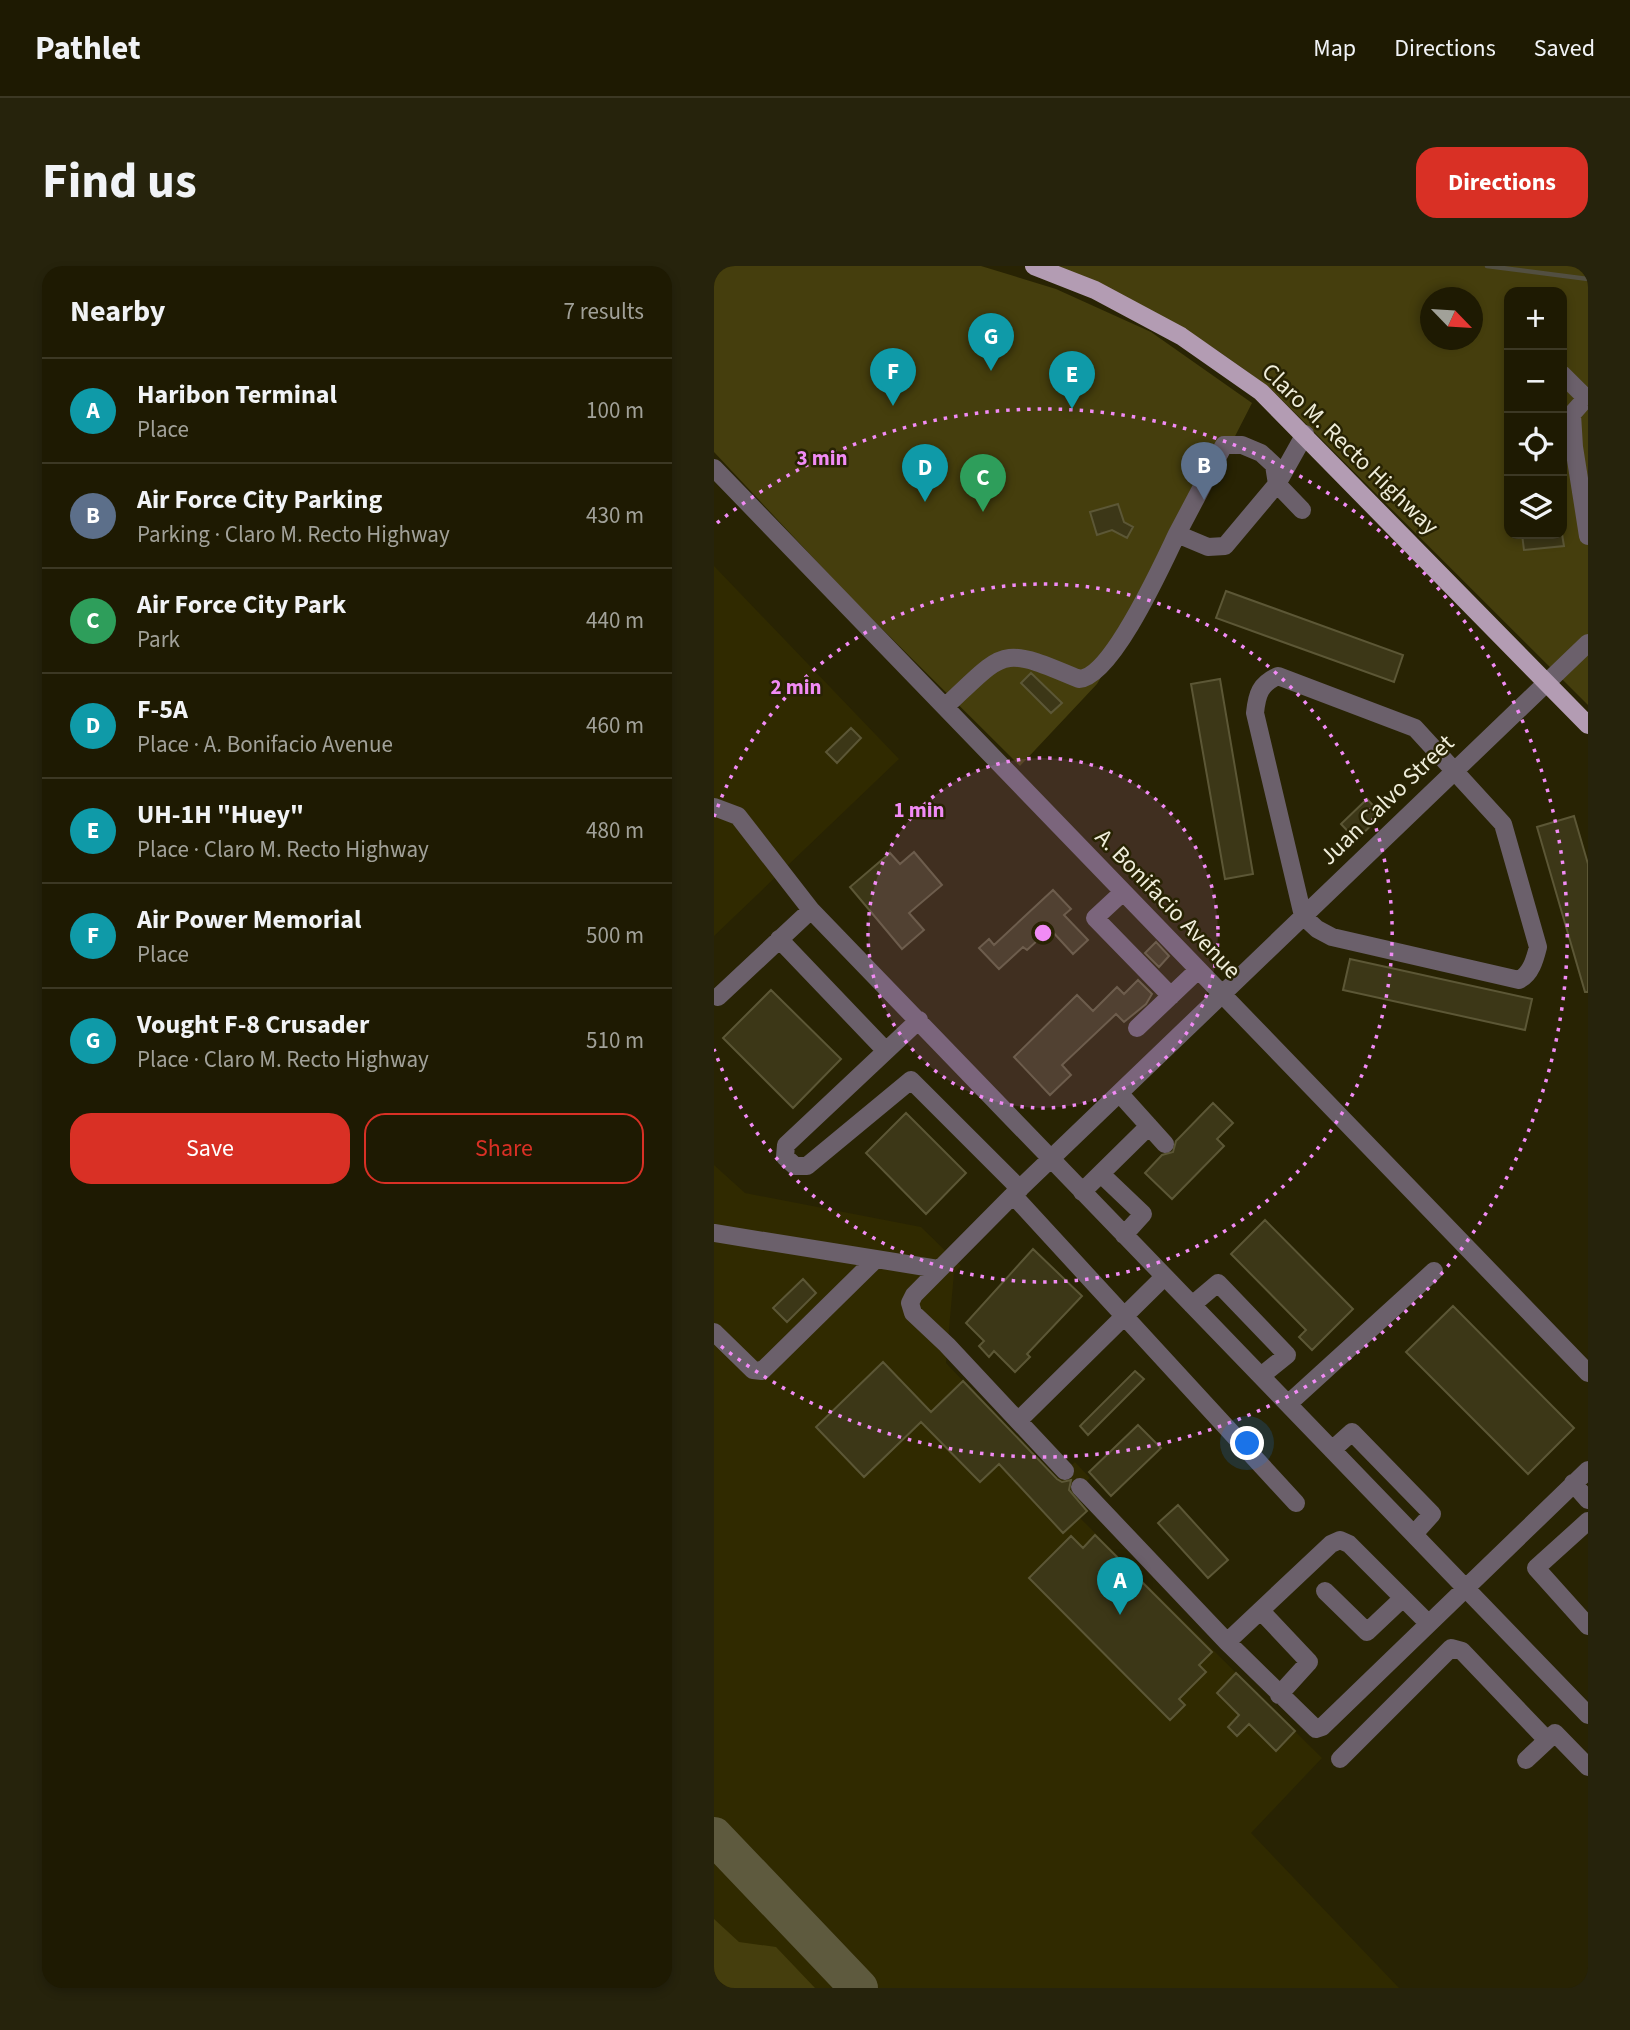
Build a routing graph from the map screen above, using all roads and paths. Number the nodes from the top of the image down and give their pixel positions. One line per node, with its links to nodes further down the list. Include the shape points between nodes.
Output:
1 (1034, 266): 5 (main road, Claro M. Recto Highway, via 1121,303 1198,346 1261,392)
2 (1567, 379): 3 (street)
3 (1586, 397): 4 (street)
4 (1567, 415): 10 (street)
5 (1304, 434): 7 (street); 12 (main road, Claro M. Recto Highway)
6 (714, 468): 13 (street, A. Bonifacio Avenue)
7 (1277, 484): 8 (street); 9 (street, via 1225,546 1208,547); 9 (street, via 1274,465 1261,453 1242,445 1224,445)
8 (1302, 510)
9 (1177, 534): 13 (street, via 1133,617 1096,671 1083,679 1020,656 1002,657)
10 (1588, 536)
11 (1588, 643): 12 (street, Juan Calvo Street)
12 (1546, 682): 14 (main road, Claro M. Recto Highway); 15 (street, Juan Calvo Street)
13 (945, 706): 17 (street, A. Bonifacio Avenue)
14 (1588, 725)
15 (1454, 770): 19 (street, Juan Calvo Street); 19 (street, via 1415,728 1278,676 1265,682 1256,696 1255,713); 19 (street, via 1503,824 1538,947 1524,977 1519,980 1332,937)
16 (714, 807): 18 (street, via 738,816)
17 (1123, 892): 21 (street, A. Bonifacio Avenue); 23 (street, via 1095,918)
18 (811, 910): 20 (street); 25 (street)
19 (1303, 916): 24 (street, Juan Calvo Street)
20 (779, 939): 22 (street); 27 (street)
21 (1198, 970): 23 (street); 24 (street, A. Bonifacio Avenue)
22 (719, 996)
23 (1171, 996): 26 (street)
24 (1223, 996): 28 (street, Juan Calvo Street); 44 (street, A. Bonifacio Avenue)
25 (919, 1020): 27 (street); 31 (street)
26 (1137, 1028)
27 (886, 1051): 33 (street, via 786,1145 785,1157 795,1166 807,1166 911,1080)
28 (1119, 1094): 29 (street); 31 (street, Juan Calvo Street)
29 (1149, 1126): 30 (street); 32 (street)
30 (1165, 1144)
31 (1051, 1160): 33 (street, Juan Calvo Street); 34 (street)
32 (1101, 1174): 34 (street); 36 (street, via 1143,1214)
33 (1017, 1192): 38 (street, Juan Calvo Street); 42 (street)
34 (1082, 1192): 36 (street)
35 (714, 1233): 37 (street)
36 (1124, 1235): 40 (street)
37 (876, 1259): 38 (street); 43 (street, via 762,1370 753,1370)
38 (938, 1269): 47 (street, Juan Calvo Street, via 914,1295 910,1303 913,1313)
39 (1434, 1271): 46 (street)
40 (1164, 1277): 41 (street); 42 (street)
41 (1192, 1305): 45 (street); 45 (street, via 1219,1283 1287,1355)
42 (1125, 1314): 47 (street); 54 (street)
43 (714, 1332)
44 (1588, 1373)
45 (1261, 1376): 46 (street)
46 (1288, 1404): 48 (street)
47 (1019, 1420): 50 (street, Juan Calvo Street)
48 (1332, 1450): 56 (street); 56 (street, via 1352,1432 1432,1514)
49 (1588, 1470): 51 (street)
50 (1065, 1471)
51 (1573, 1483): 53 (street); 57 (street)
52 (1080, 1487): 63 (street)
53 (1588, 1500)
54 (1296, 1503)
55 (1588, 1521): 62 (street, via 1536,1568)
56 (1414, 1534): 57 (street)
57 (1465, 1586): 61 (street); 65 (street)
58 (1325, 1591): 59 (street, via 1367,1632)
59 (1404, 1598): 60 (street, via 1340,1540); 61 (street)
60 (1261, 1611): 63 (street); 64 (street, via 1309,1662)
61 (1428, 1623): 64 (street, via 1322,1727 1316,1729)
62 (1588, 1626)
63 (1227, 1642): 64 (street)
64 (1279, 1695)
65 (1585, 1707)
66 (1547, 1740): 67 (street, via 1462,1651 1451,1648); 68 (street); 69 (street, via 1555,1733)
67 (1340, 1759)
68 (1526, 1759)
69 (1588, 1767)

